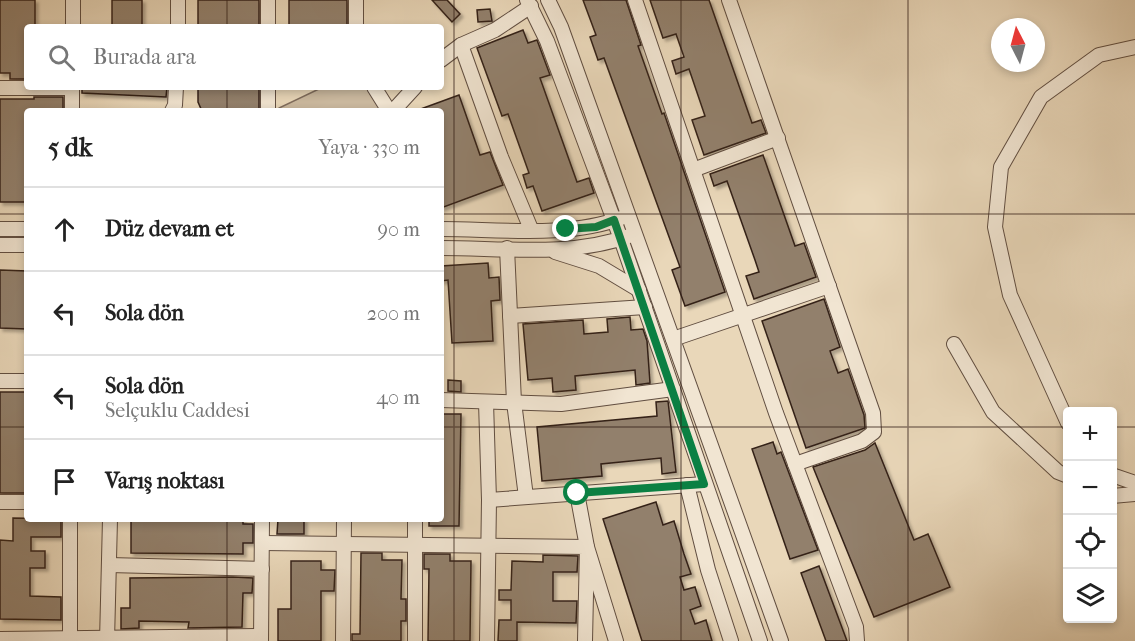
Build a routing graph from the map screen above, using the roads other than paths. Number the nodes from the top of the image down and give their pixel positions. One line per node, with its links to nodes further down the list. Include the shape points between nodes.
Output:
1 (73, 0): 9 (street)
2 (178, 0): 10 (street)
3 (268, 0): 11 (street)
4 (356, 0): 12 (street)
5 (549, 0): 30 (street)
6 (635, 0): 29 (street)
7 (729, 0): 28 (street)
8 (529, 3): 13 (street, via 495,30); 31 (street)
9 (73, 24)
10 (178, 24)
11 (268, 24)
12 (356, 24)
13 (460, 45): 15 (street); 35 (street)
14 (1135, 47): 56 (street, via 1099,55 1041,97 1001,167 995,227 1010,295)
15 (444, 58)
16 (0, 88): 17 (street)
17 (24, 88)
18 (72, 90): 23 (street)
19 (176, 90): 24 (street)
20 (268, 90): 25 (street)
21 (376, 90): 26 (street)
22 (412, 90): 27 (street)
23 (72, 108)
24 (174, 108)
25 (268, 108)
26 (389, 108)
27 (394, 108)
28 (778, 138): 29 (street); 43 (street)
29 (693, 170): 47 (street)
30 (628, 215): 31 (street); 36 (street)
31 (614, 220): 35 (street, via 596,227); 37 (street)
32 (0, 229): 33 (street)
33 (24, 229)
34 (444, 229): 35 (street)
35 (531, 229)
36 (635, 234): 37 (street); 48 (street)
37 (621, 239): 42 (street, via 600,246); 44 (street)
38 (0, 245): 39 (street)
39 (24, 245)
40 (444, 248): 41 (street)
41 (507, 248): 42 (street); 46 (street)
42 (545, 248): 44 (street, via 599,266)
43 (829, 286): 47 (street); 57 (street, via 873,413 874,432 862,441)
44 (639, 290): 45 (street)
45 (645, 307): 46 (street); 52 (street)
46 (510, 316): 55 (street)
47 (743, 316): 48 (street); 57 (street)
48 (674, 339): 93 (street)
49 (954, 344): 58 (street, via 993,412)
50 (0, 381): 51 (street)
51 (24, 381)
52 (673, 389): 55 (street, via 561,404); 61 (street)
53 (444, 400): 54 (street)
54 (486, 402): 55 (street); 67 (street)
55 (514, 402): 66 (street)
56 (1063, 412)
57 (795, 464): 94 (street, via 856,627)
58 (1063, 474)
59 (1117, 476): 60 (street)
60 (1135, 483)
61 (704, 484): 62 (street); 92 (street)
62 (687, 485): 63 (street); 91 (street)
63 (577, 493): 66 (street); 79 (street)
64 (1135, 494): 65 (street)
65 (1117, 496)
66 (526, 497): 67 (street)
67 (489, 500): 78 (street)
68 (0, 502): 69 (street)
69 (24, 502)
70 (70, 522): 85 (street)
71 (110, 522): 80 (street)
72 (262, 522): 75 (street)
73 (344, 522): 76 (street)
74 (415, 522): 77 (street)
75 (262, 543): 76 (street); 81 (street)
76 (343, 543): 77 (street); 86 (street)
77 (415, 544): 78 (street); 87 (street)
78 (487, 546): 79 (street); 88 (street)
79 (587, 547): 89 (street); 90 (street)
80 (109, 565): 81 (street); 83 (street)
81 (262, 569): 84 (street)
82 (0, 639): 85 (street)
83 (107, 639): 84 (street); 85 (street)
84 (261, 639)
85 (70, 640)
86 (343, 641)
87 (415, 641)
88 (487, 641)
89 (585, 641)
90 (616, 641)
91 (731, 641)
92 (760, 641)
93 (781, 641)
94 (857, 641)

